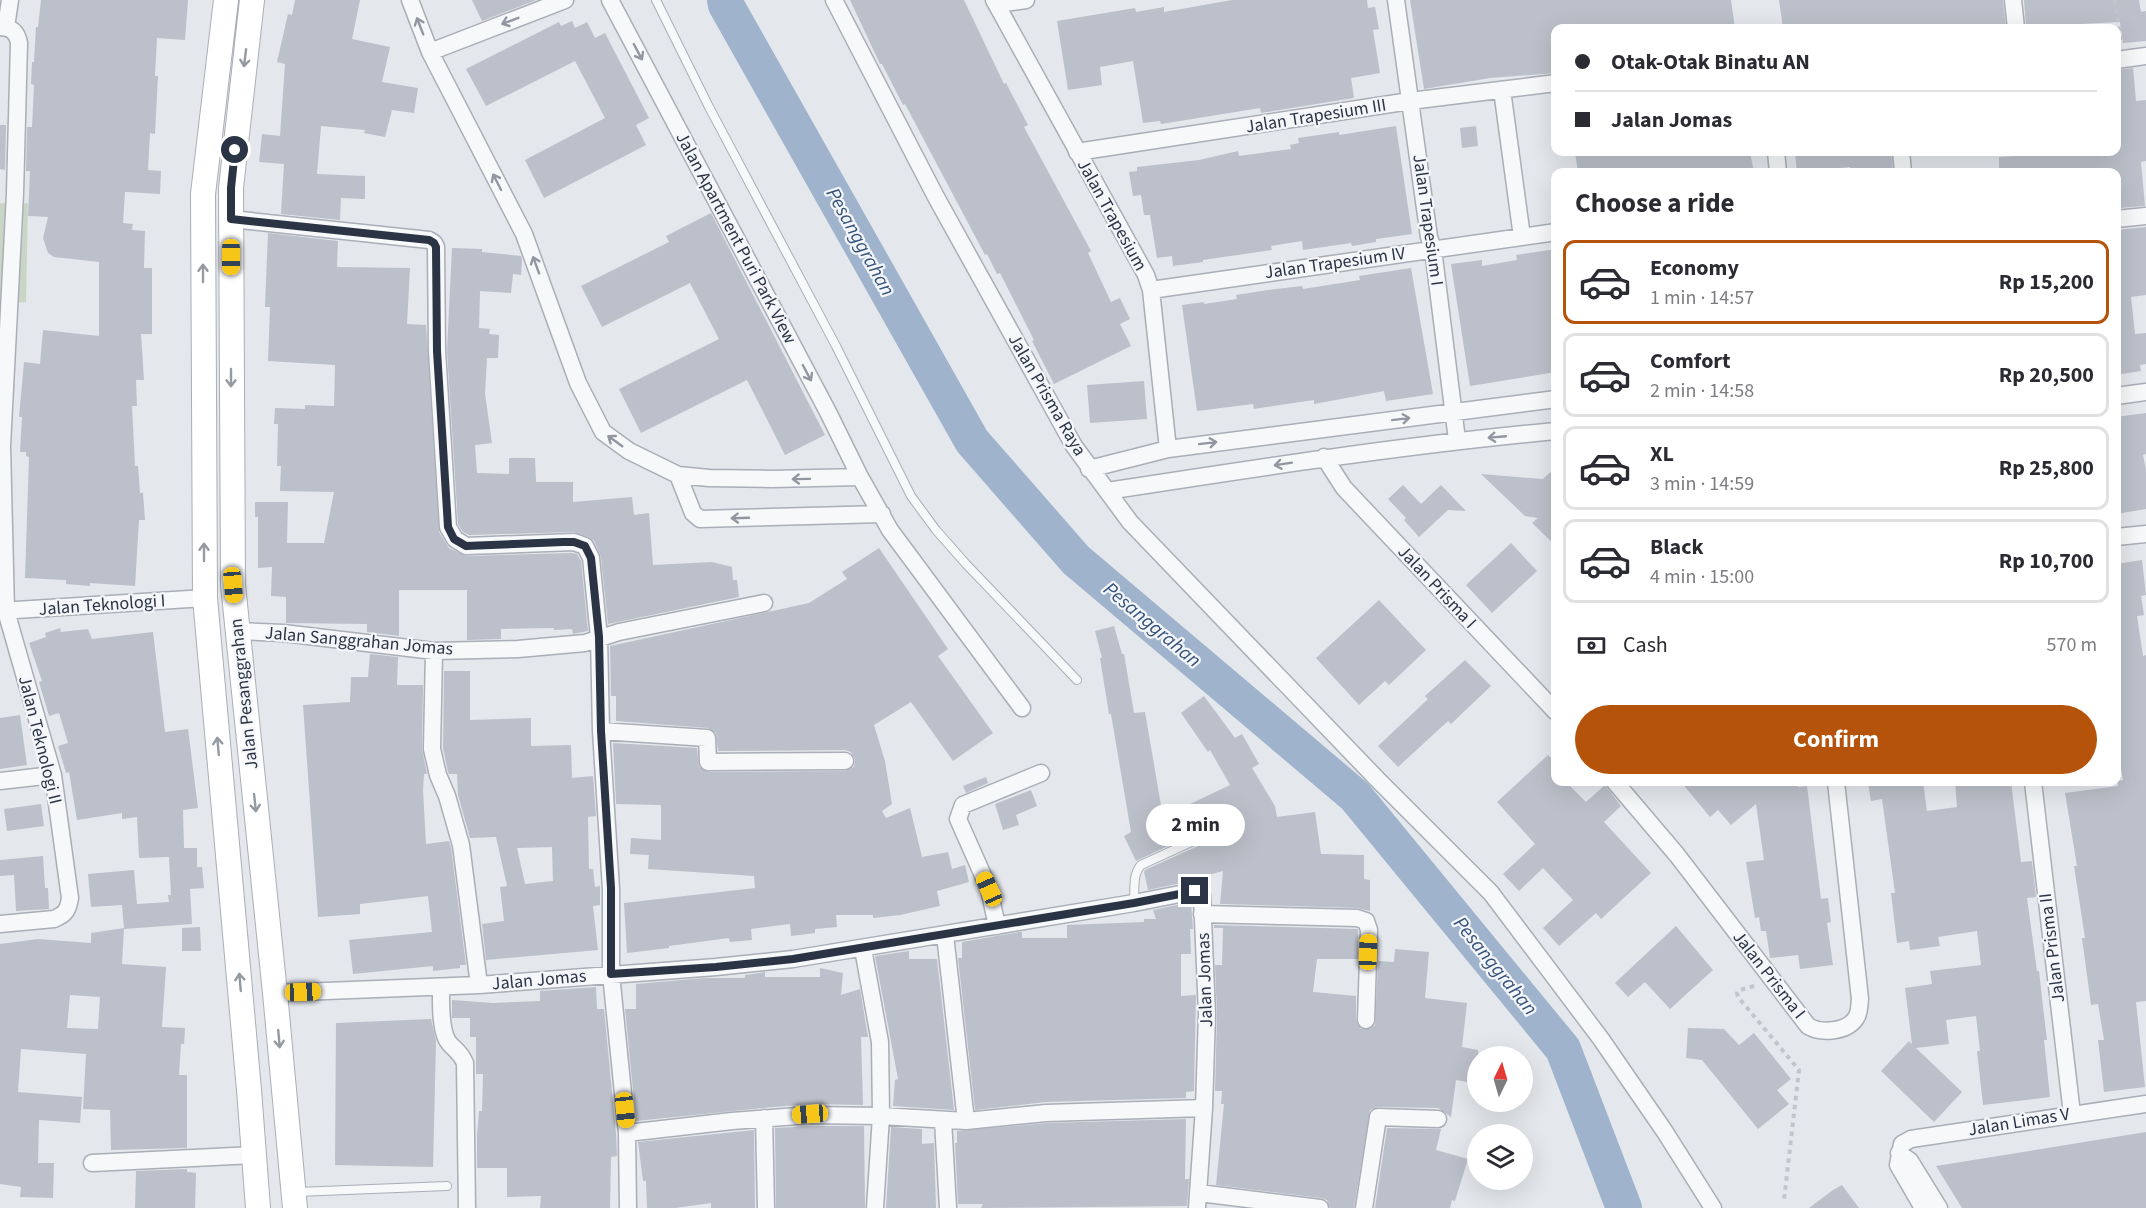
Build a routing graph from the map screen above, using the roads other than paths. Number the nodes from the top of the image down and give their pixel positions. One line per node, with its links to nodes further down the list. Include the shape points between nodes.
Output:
1 (10, 0): 14 (street)
2 (226, 0): 31 (main road, Jalan Pesanggrahan, one-way to 2, via 202,194)
3 (252, 0): 25 (main road, Jalan Pesanggrahan, one-way to 25, via 232,171)
4 (410, 0): 15 (street, one-way to 4)
5 (565, 0): 15 (street, one-way to 15)
6 (610, 0): 46 (street, Jalan Apartment Puri Park View, one-way to 46)
7 (656, 0): 57 (lane, via 911,496 966,564)
8 (834, 0): 44 (street, Jalan Prisma Raya, via 936,196)
9 (1026, 0): 12 (street)
10 (1396, 0): 20 (street, Jalan Trapesium I)
11 (2013, 0): 13 (street)
12 (995, 2): 21 (street, Jalan Trapesium)
13 (2016, 24)
14 (3, 27): 22 (street, Jalan Teknologi II, via 17,35 19,43)
15 (430, 52): 45 (street, one-way to 15, via 629,451 603,432 578,383 524,234)
16 (2146, 56): 17 (street)
17 (2121, 60)
18 (1551, 84): 19 (street, Jalan Trapesium III)
19 (1502, 90): 20 (street, Jalan Trapesium III); 27 (street)
20 (1410, 101): 21 (street, Jalan Trapesium III); 28 (street, Jalan Trapesium I)
21 (1077, 152): 29 (street, Jalan Trapesium)
22 (8, 192): 30 (street, Jalan Teknologi II)
23 (2146, 216): 24 (street)
24 (2121, 218)
25 (231, 219): 32 (main road, Jalan Pesanggrahan); 55 (street, via 434,243 448,527 454,539 466,546 563,542 585,546 591,558)
26 (1551, 233): 27 (street, Jalan Trapesium IV)
27 (1522, 237): 28 (street, Jalan Trapesium IV)
28 (1433, 249): 29 (street, Jalan Trapesium IV); 38 (street, Jalan Trapesium I)
29 (1151, 290): 42 (street, Jalan Trapesium)
30 (5, 304): 41 (street, Jalan Teknologi II)
31 (203, 314): 32 (main road); 33 (main road, Jalan Pesanggrahan)
32 (231, 316): 34 (main road, Jalan Pesanggrahan)
33 (202, 343): 34 (main road); 51 (main road, Jalan Pesanggrahan, one-way to 33)
34 (231, 343): 54 (main road, Jalan Pesanggrahan, one-way to 54, via 232,558)
35 (2146, 392): 36 (street)
36 (2121, 395)
37 (1551, 400): 38 (street, Jalan Prisma Raya)
38 (1452, 412): 40 (street, Jalan Trapesium I); 42 (street, Jalan Prisma Raya, one-way to 38)
39 (1551, 431): 40 (street, one-way to 40)
40 (1457, 440): 43 (street)
41 (1, 446): 53 (street, Jalan Teknologi II)
42 (1168, 448): 44 (street, Jalan Prisma Raya)
43 (1324, 457): 47 (street, one-way to 47); 58 (street, Jalan Prisma I, via 1344,488)
44 (1089, 469): 47 (street)
45 (678, 475): 46 (street, one-way to 45); 48 (street, one-way to 45, via 700,519 693,513)
46 (860, 477): 48 (street, Jalan Apartment Puri Park View)
47 (1107, 490): 105 (street, via 1130,522 1491,892 1601,1040)
48 (882, 514): 59 (street, Jalan Apartment Puri Park View)
49 (2146, 534): 50 (street)
50 (2121, 536)
51 (205, 598): 53 (street, Jalan Teknologi I); 81 (main road, Jalan Pesanggrahan, one-way to 51)
52 (764, 603): 55 (street, Jalan Sanggrahan Jomas)
53 (3, 611): 63 (street, Jalan Teknologi II)
54 (237, 631): 56 (street, Jalan Sanggrahan Jomas); 78 (main road, Jalan Pesanggrahan, one-way to 78)
55 (599, 637): 56 (street, Jalan Sanggrahan Jomas, via 585,643 518,649); 60 (street)
56 (434, 651): 76 (street, via 432,748 461,845)
57 (1077, 680)
58 (1551, 707)
59 (1022, 708)
60 (601, 731): 61 (street, via 707,738 708,762); 75 (street, via 611,888)
61 (845, 761)
62 (1041, 773): 72 (street, via 963,805 958,819 989,889)
63 (53, 775): 64 (street); 71 (street, Jalan Teknologi II, via 70,898 68,908 54,919)
64 (0, 781)
65 (1618, 786): 66 (street, Jalan Prisma I, via 1677,855 1808,1026 1824,1031 1855,1020 1860,999)
66 (1836, 786)
67 (2033, 786): 84 (street, Jalan Prisma II)
68 (1237, 821): 69 (lane, via 1141,866 1135,877)
69 (1134, 903): 70 (street, Jalan Jomas, via 1195,891 1202,896); 72 (street, Jalan Jomas)
70 (1202, 914): 79 (street, via 1366,921); 83 (street, Jalan Jomas, via 1207,1014)
71 (0, 924)
72 (997, 926): 73 (street, Jalan Jomas)
73 (945, 935): 74 (street, Jalan Jomas); 89 (street)
74 (863, 949): 75 (street, Jalan Jomas, via 716,967); 85 (street, via 879,1026)
75 (611, 974): 76 (street, Jalan Jomas); 90 (street)
76 (479, 985): 77 (street, Jalan Jomas)
77 (441, 987): 78 (street, Jalan Jomas); 98 (street, via 447,1040 465,1063)
78 (275, 993): 80 (main road, Jalan Pesanggrahan, one-way to 80)
79 (1366, 1020)
80 (283, 1089): 81 (main road); 95 (main road, Jalan Pesanggrahan)
81 (249, 1090): 92 (main road, Jalan Pesanggrahan)
82 (2146, 1104): 84 (street, Jalan Limas V)
83 (1204, 1108): 89 (street, via 1046,1113); 96 (street, Jalan Jomas)
84 (2072, 1114): 91 (street, Jalan Limas V, via 1911,1139 1902,1144)
85 (882, 1116): 86 (street, via 810,1114); 88 (street); 101 (street)
86 (764, 1118): 90 (street); 100 (street)
87 (1438, 1119): 104 (street, via 1378,1117)
88 (943, 1120): 89 (street); 102 (street)
89 (966, 1121)
90 (627, 1133): 99 (street)
91 (1899, 1153): 106 (street, via 1898,1165); 107 (street, via 1910,1161)
92 (254, 1155): 93 (street); 97 (main road, Jalan Pesanggrahan)
93 (92, 1163)
94 (447, 1186): 95 (lane)
95 (294, 1200)
96 (1198, 1200): 103 (street)
97 (258, 1208)
98 (467, 1208)
99 (628, 1208)
100 (766, 1208)
101 (875, 1208)
102 (948, 1208)
103 (1320, 1208)
104 (1364, 1208)
105 (1713, 1208)
106 (1923, 1208)
107 (1939, 1208)

